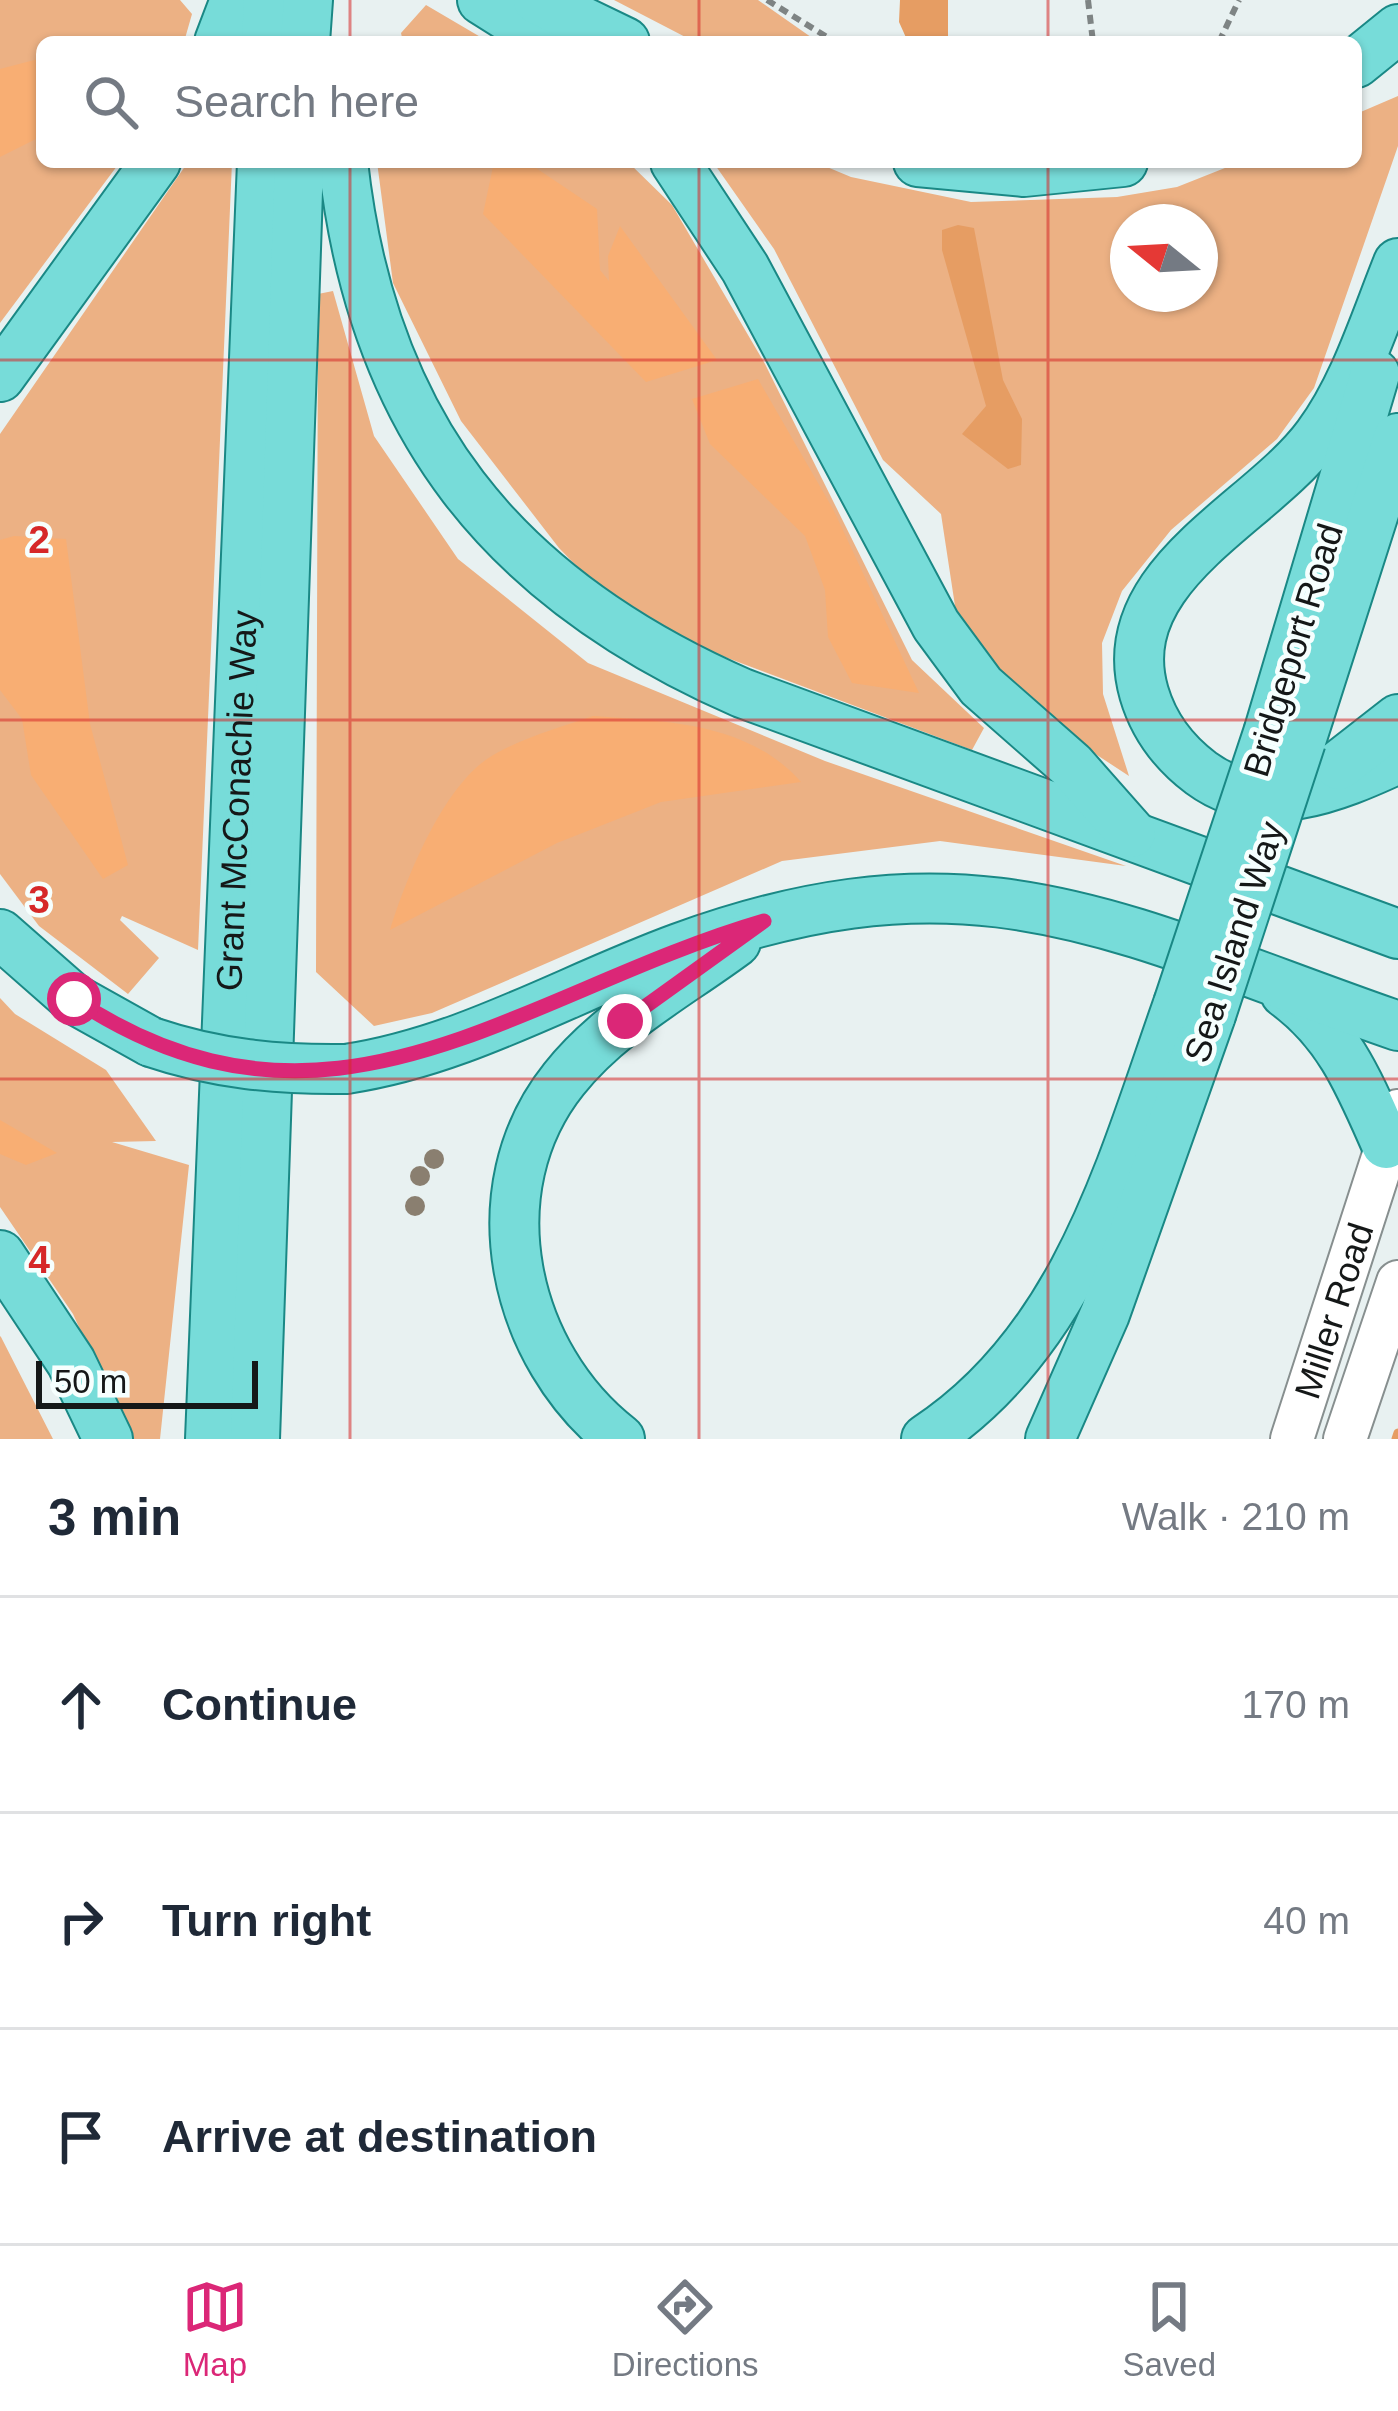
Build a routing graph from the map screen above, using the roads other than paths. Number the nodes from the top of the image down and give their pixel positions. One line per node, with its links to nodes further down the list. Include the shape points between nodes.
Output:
1 (235, 0): 8 (main road)
2 (268, 0): 9 (main road)
3 (308, 0): 10 (main road)
4 (331, 0): 11 (main road)
5 (482, 0): 12 (main road)
6 (538, 0): 13 (main road)
7 (1398, 29): 14 (main road)
8 (221, 36)
9 (266, 36)
10 (305, 36)
11 (334, 36)
12 (539, 36)
13 (613, 36)
14 (1362, 58)
15 (152, 168): 24 (main road)
16 (262, 168): 41 (main road, Grant McConachie Way)
17 (298, 168): 42 (main road, Grant McConachie Way)
18 (344, 168): 30 (main road, via 359,261 406,392 476,506 543,576 687,669)
19 (679, 168): 30 (main road, via 745,268 936,625 981,686)
20 (982, 168): 21 (main road)
21 (1064, 168)
22 (1398, 263): 29 (main road, via 1321,433 1169,579 1143,628 1150,714 1187,762 1236,793)
23 (1398, 294): 27 (main road, Bridgeport Road)
24 (0, 377)
25 (1398, 437): 27 (main road, Sea Island Way)
26 (1398, 719): 29 (main road)
27 (1285, 736): 35 (main road, Sea Island Way, bridge)
28 (1398, 759): 29 (main road)
29 (1302, 794)
30 (1135, 837): 33 (main road)
31 (764, 921): 32 (main road, bridge, via 664,953 442,1048 346,1069 214,1061 151,1042 74,999); 34 (main road, via 903,896 1008,900 1112,923); 43 (main road, via 592,1048 562,1082 524,1161 514,1245 532,1325 572,1393)
32 (0, 934)
33 (1398, 934)
34 (1261, 976): 36 (main road); 37 (main road, via 1333,1037)
35 (1195, 1009): 44 (main road, via 1057,1303 999,1380); 45 (main road, Sea Island Way, via 1105,1314)
36 (1398, 1026)
37 (1392, 1127): 46 (street, Miller Road)
38 (0, 1255): 40 (main road, via 60,1342)
39 (1398, 1282): 47 (street, Miller Road)
40 (108, 1439)
41 (210, 1439)
42 (254, 1439)
43 (620, 1439)
44 (926, 1439)
45 (1050, 1439)
46 (1292, 1439)
47 (1345, 1439)

